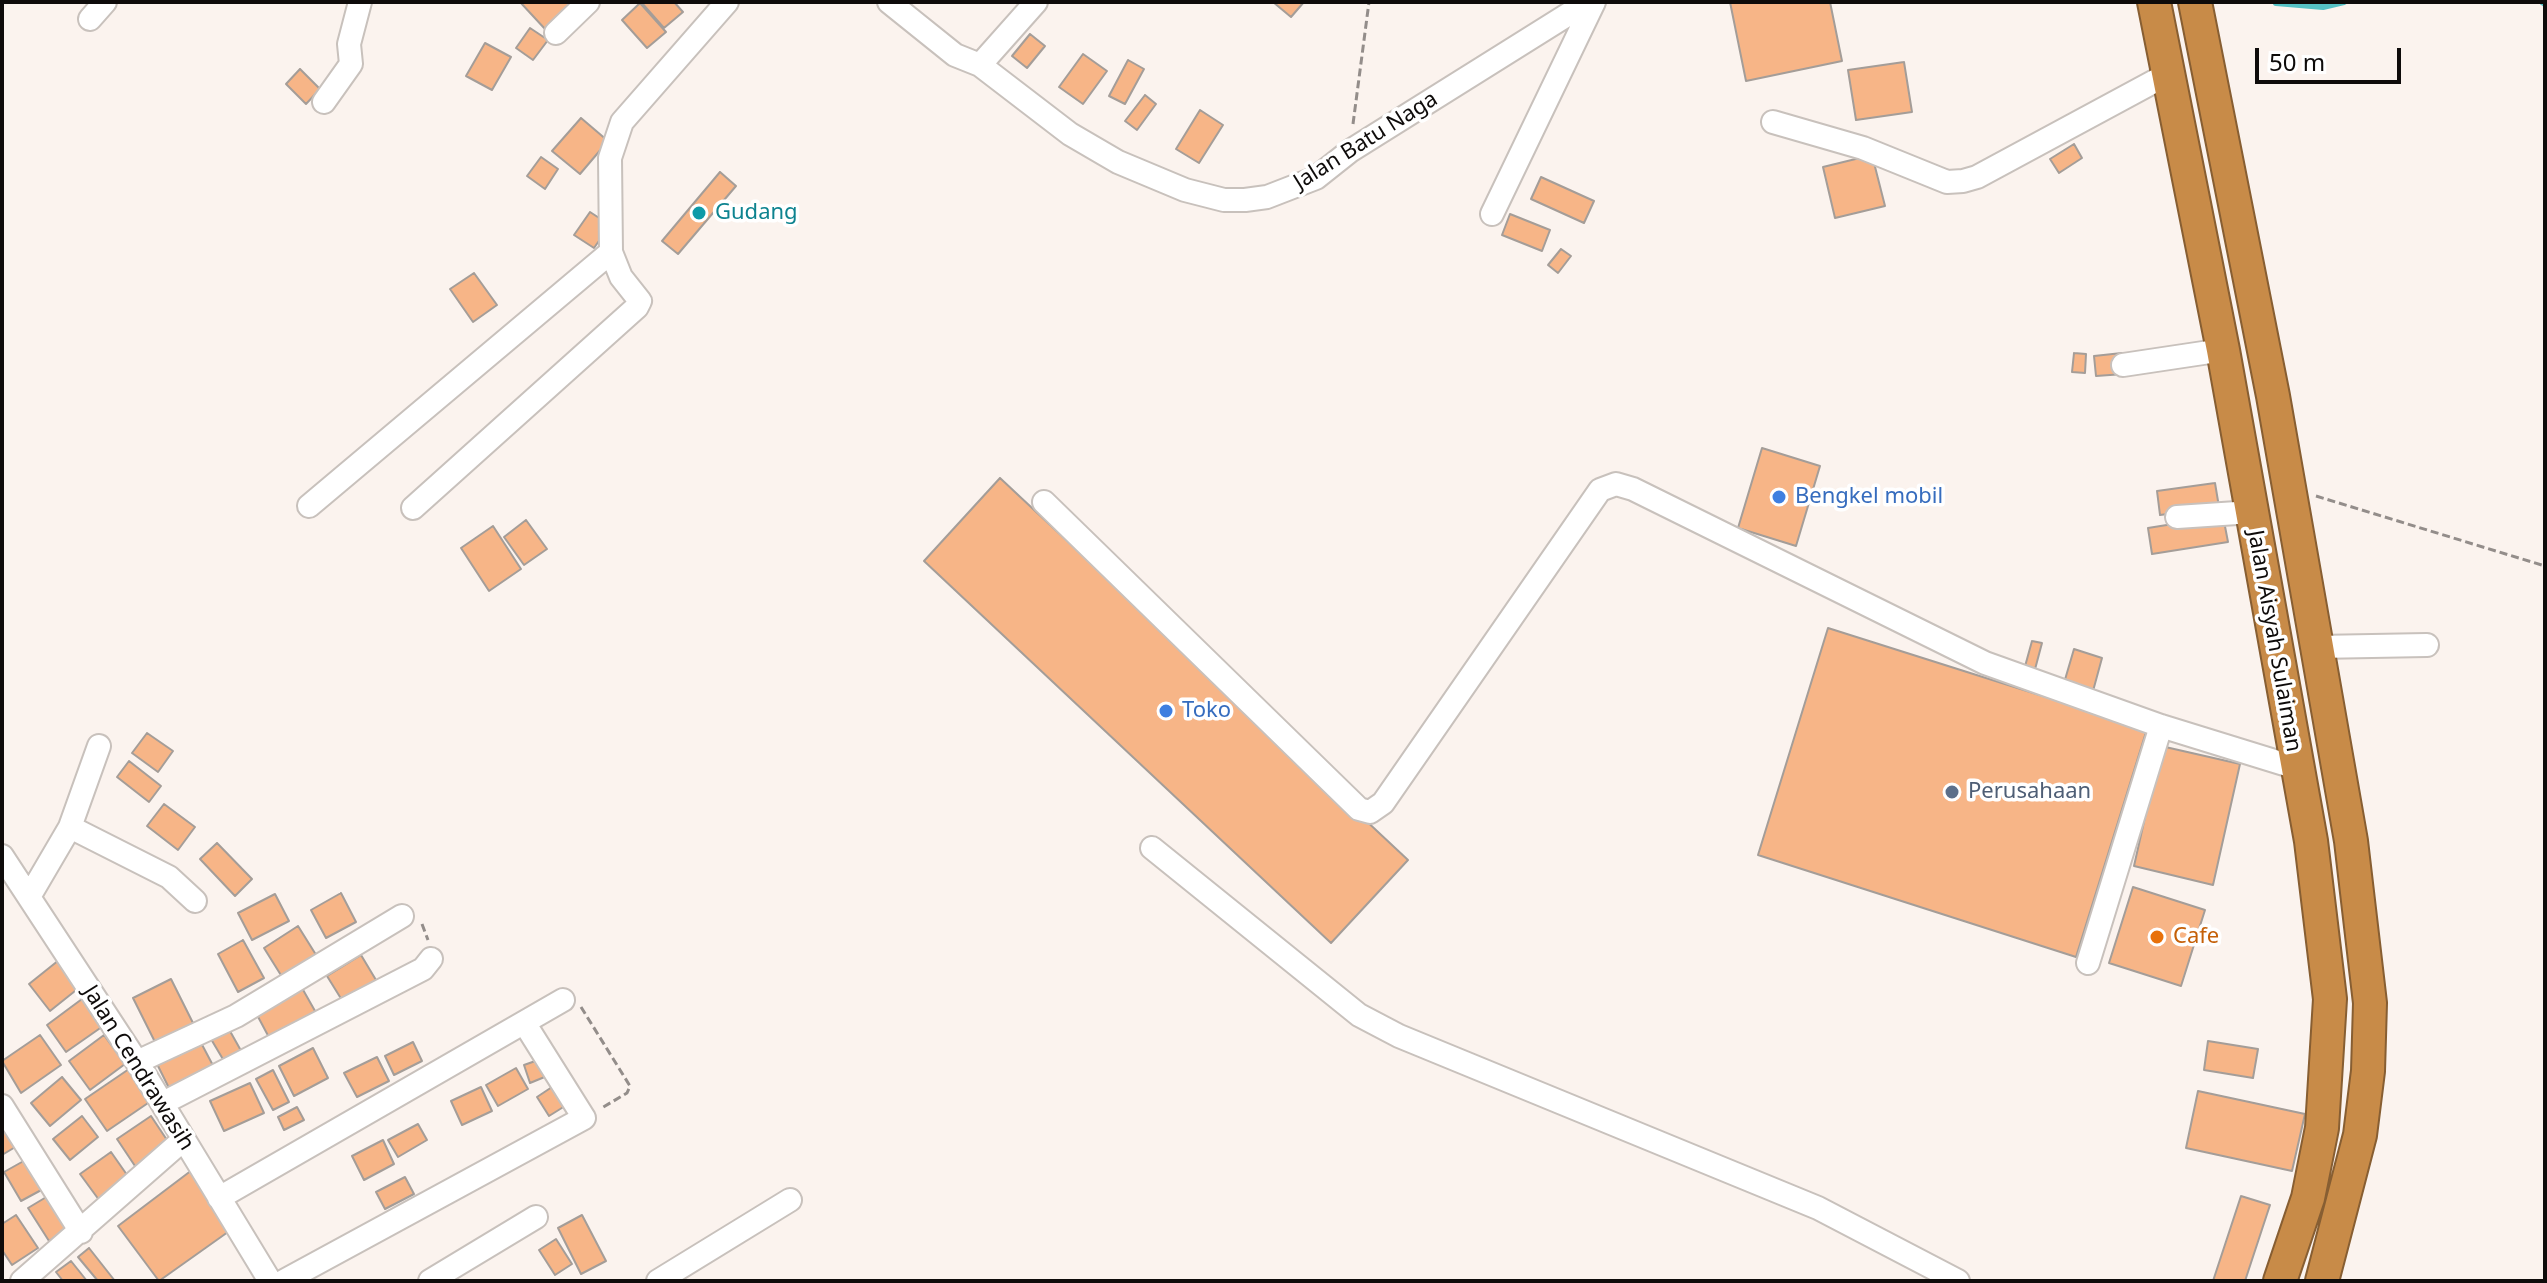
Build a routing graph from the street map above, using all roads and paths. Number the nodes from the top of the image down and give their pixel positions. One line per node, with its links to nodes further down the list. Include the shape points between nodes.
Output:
1 (360, 2): 13 (street, via 349,44 351,64)
2 (588, 2): 10 (street)
3 (727, 2): 17 (street, via 622,122 610,158)
4 (889, 2): 11 (street, Jalan Batu Naga, via 955,55)
5 (1036, 2): 11 (street)
6 (1369, 2): 15 (path)
7 (1591, 2): 15 (street, Jalan Batu Naga); 16 (street)
8 (2154, 2): 12 (highway, Jalan Aisyah Sulaiman)
9 (2195, 2): 20 (highway, Jalan Aisyah Sulaiman)
10 (556, 33)
11 (980, 65): 15 (street, Jalan Batu Naga, via 1070,134 1118,162 1224,200 1256,199 1289,189 1316,178)
12 (2168, 74): 14 (street, via 1963,181 1947,182 1863,148); 18 (highway, Jalan Aisyah Sulaiman)
13 (324, 102)
14 (1773, 122)
15 (1350, 151)
16 (1492, 214)
17 (611, 252): 22 (street); 23 (street, via 621,277 640,301 637,307)
18 (2223, 350): 19 (street); 24 (highway, Jalan Aisyah Sulaiman)
19 (2123, 365)
20 (2289, 489): 26 (path); 28 (highway, Jalan Aisyah Sulaiman)
21 (1044, 502): 29 (street, via 1351,803 1370,812 1383,803 1600,490 1616,484 1985,663)
22 (309, 506)
23 (413, 508)
24 (2252, 512): 25 (street); 31 (highway, Jalan Aisyah Sulaiman)
25 (2177, 517)
26 (2545, 566)
27 (2427, 645): 28 (street)
28 (2317, 647): 58 (highway, Jalan Aisyah Sulaiman, via 2351,841 2370,1003 2360,1135)
29 (2161, 726): 31 (street); 39 (street)
30 (99, 746): 32 (street)
31 (2297, 768): 57 (highway, Jalan Aisyah Sulaiman, via 2330,999 2322,1128 2308,1198)
32 (70, 827): 35 (street); 36 (street, via 169,877)
33 (1152, 848): 56 (street, via 1359,1015 1818,1208)
34 (2, 856): 35 (street, Jalan Cendrawasih)
35 (29, 897): 42 (street, Jalan Cendrawasih)
36 (195, 901)
37 (402, 916): 38 (path, via 419,918); 42 (street, via 236,1016)
38 (431, 959): 43 (street, via 423,969)
39 (2088, 963)
40 (563, 1000): 41 (street); 45 (path, via 577,1000 630,1086 627,1093)
41 (525, 1024): 45 (street); 47 (street)
42 (137, 1062): 43 (street, Jalan Cendrawasih)
43 (163, 1103): 46 (street, Jalan Cendrawasih)
44 (2, 1106): 50 (street)
45 (584, 1118): 53 (street)
46 (183, 1140): 47 (street, Jalan Cendrawasih); 50 (street)
47 (219, 1198): 52 (street, Jalan Cendrawasih)
48 (790, 1200): 55 (street)
49 (536, 1217): 54 (street)
50 (81, 1232): 51 (street)
51 (22, 1281)
52 (270, 1281)
53 (284, 1281)
54 (430, 1281)
55 (658, 1281)
56 (1958, 1281)
57 (2280, 1281)
58 (2322, 1281)

